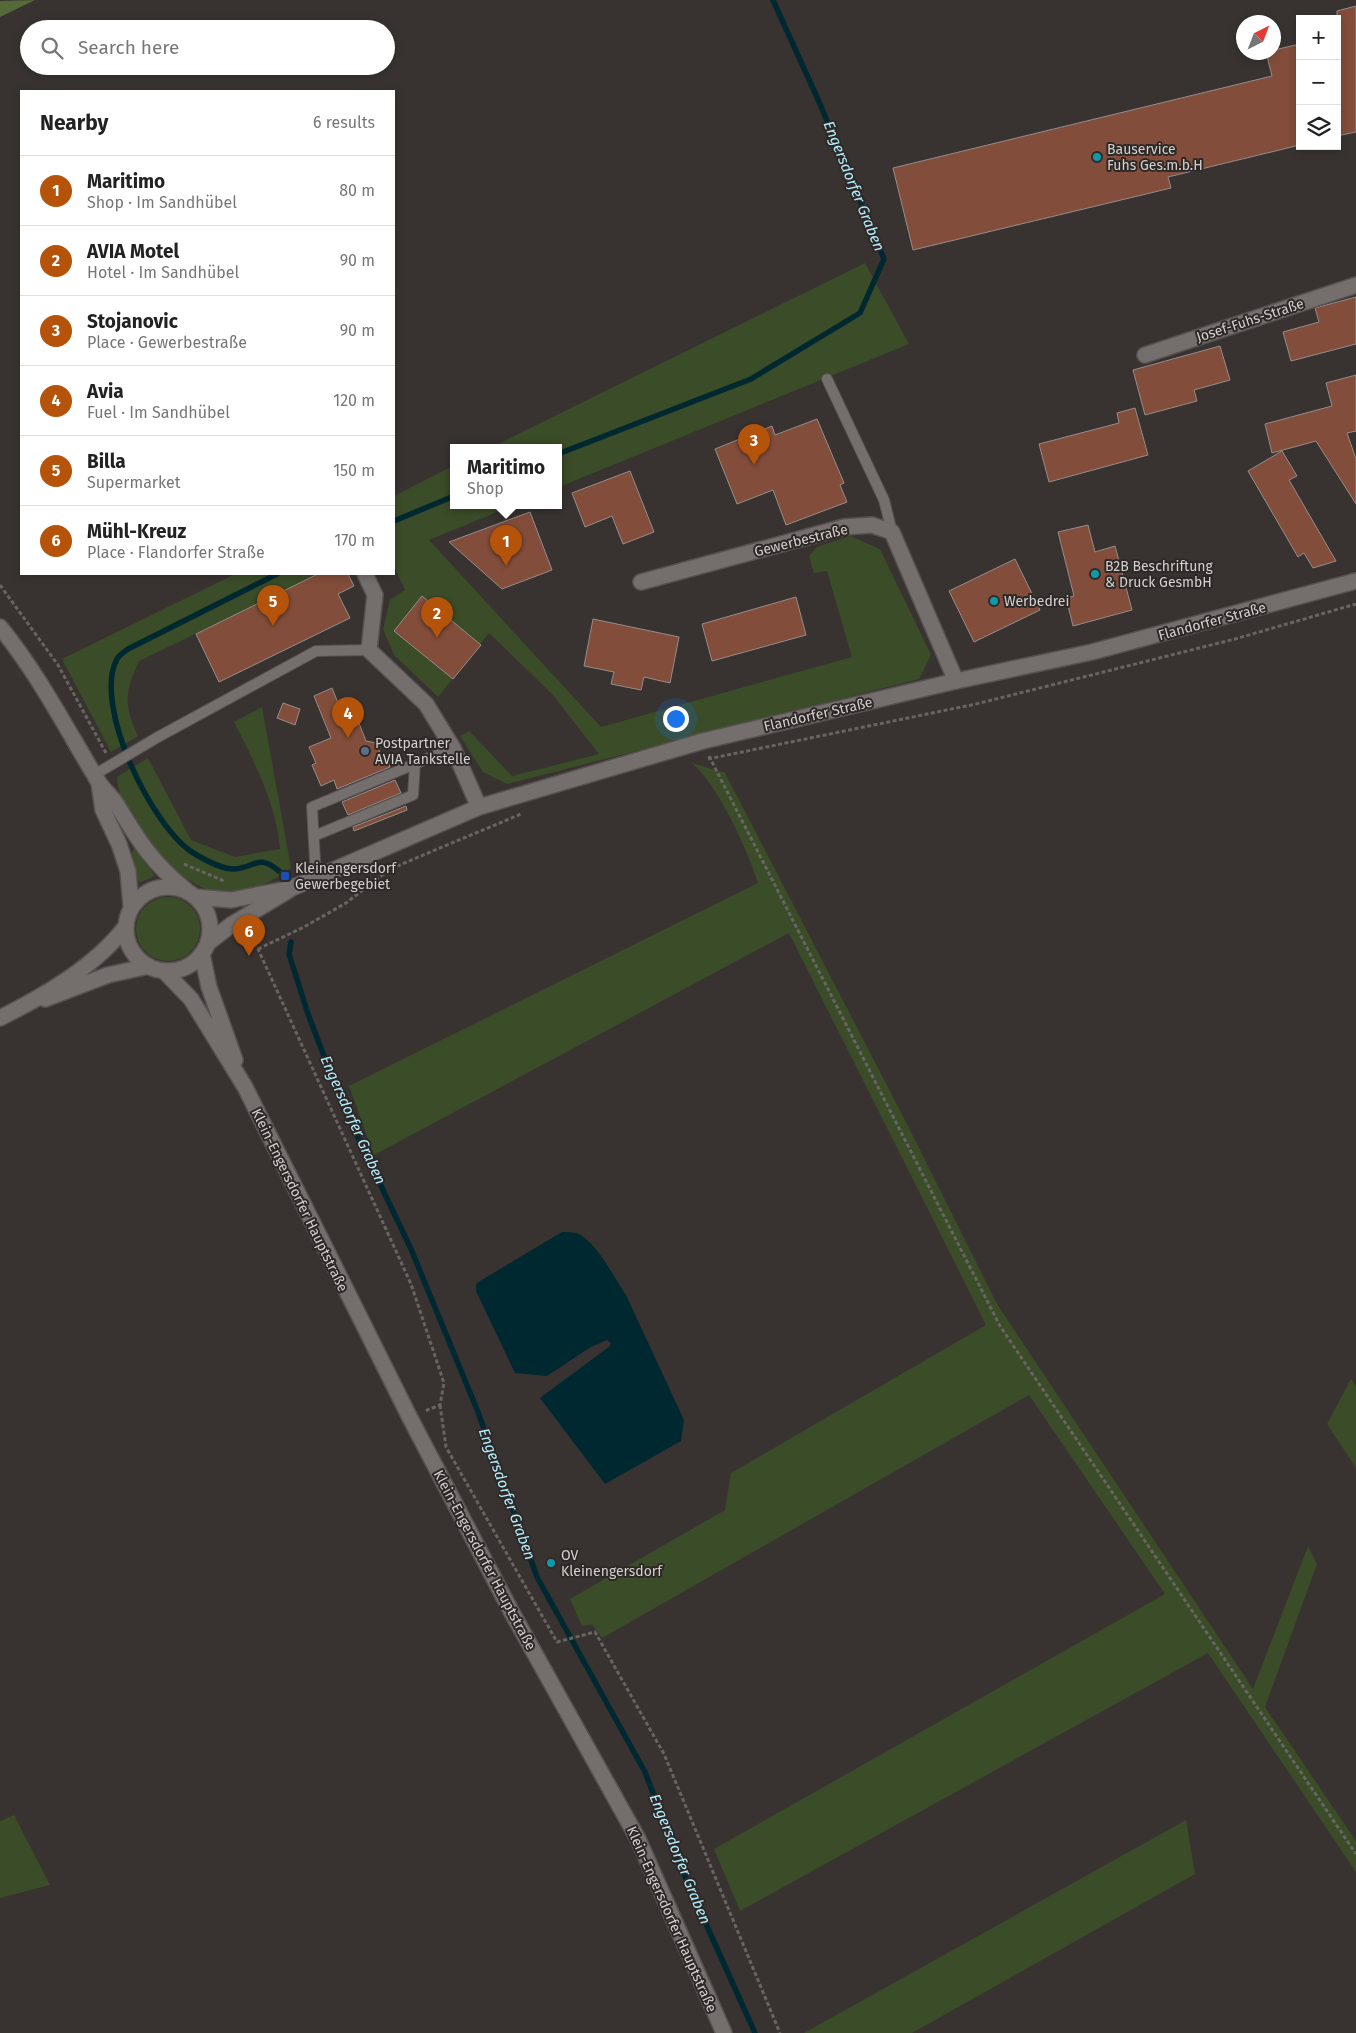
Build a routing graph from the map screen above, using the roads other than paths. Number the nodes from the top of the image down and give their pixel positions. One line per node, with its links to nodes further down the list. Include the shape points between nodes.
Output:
1 (1356, 285): 2 (main road, Josef-Fuhs-Straße)
2 (1145, 355)
3 (827, 379): 4 (lane, via 884,500)
4 (892, 532): 7 (main road, Gewerbestraße, via 872,525 844,527); 10 (main road)
5 (365, 575): 9 (main road, via 375,595)
6 (1356, 581): 10 (main road, Flandorfer Straße, via 1092,652)
7 (642, 582)
8 (0, 627): 13 (main road, via 49,696)
9 (369, 650): 11 (main road, via 426,704); 13 (lane, via 316,651 135,750)
10 (956, 681): 14 (main road, Flandorfer Straße, via 703,741)
11 (453, 748): 12 (lane); 14 (main road)
12 (416, 764): 15 (lane, via 412,794); 15 (lane, via 312,807)
13 (96, 779): 18 (main road, via 116,802 150,858); 19 (main road, via 103,810 128,871)
14 (479, 807): 16 (main road, Flandorfer Straße)
15 (314, 836): 16 (lane)
16 (316, 878): 17 (main road, Flandorfer Straße)
17 (292, 888): 18 (main road, Flandorfer Straße, via 231,900); 21 (main road, Flandorfer Straße, via 238,920)
18 (191, 894): 19 (main road, via 170,886 158,888 144,894); 21 (main road, via 209,919)
19 (131, 906): 20 (main road)
20 (126, 926): 22 (main road, via 131,949); 24 (main road, via 86,966)
21 (205, 949): 23 (main road, via 188,966); 26 (main road, via 209,987)
22 (149, 966): 23 (main road); 24 (main road, via 108,975)
23 (164, 971): 26 (main road, via 191,999)
24 (18, 1009): 25 (main road)
25 (0, 1018)
26 (245, 1087): 27 (main road, Klein-Engersdorfer Hauptstraße, via 410,1418 511,1611 638,1839)
27 (724, 2033)

